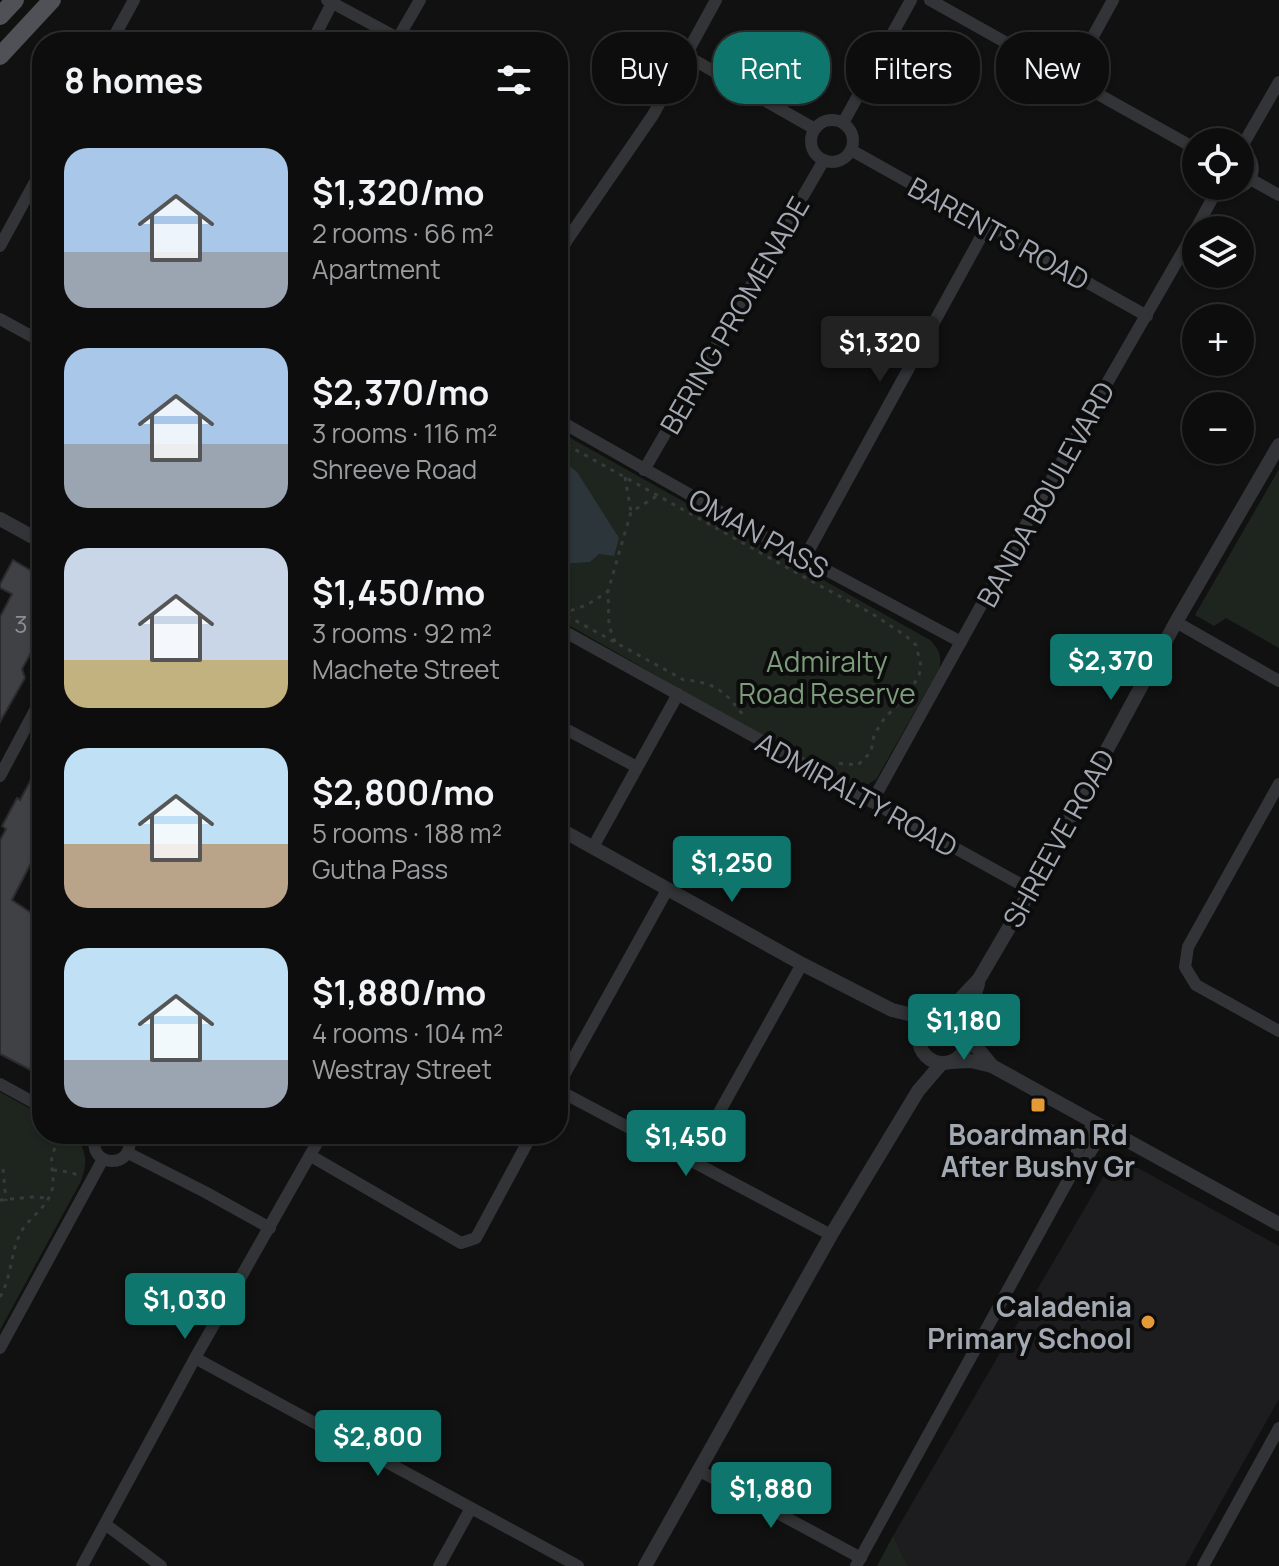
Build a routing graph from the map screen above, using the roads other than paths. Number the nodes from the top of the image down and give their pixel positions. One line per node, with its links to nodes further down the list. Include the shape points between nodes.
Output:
1 (15, 0): 10 (main road)
2 (52, 0): 18 (main road)
3 (134, 0): 11 (street)
4 (420, 0): 14 (street)
5 (716, 0): 16 (street)
6 (911, 0): 23 (street)
7 (930, 0): 17 (street)
8 (1113, 0): 15 (street)
9 (330, 1): 12 (street); 13 (street)
10 (0, 16)
11 (116, 32)
12 (316, 32)
13 (386, 32)
14 (405, 32)
15 (1095, 32)
16 (697, 34)
17 (996, 37)
18 (0, 56)
19 (697, 62): 25 (street)
20 (1279, 82): 24 (street)
21 (1109, 100): 26 (street)
22 (659, 104): 34 (street)
23 (843, 123): 25 (street, via 828,120); 27 (street, via 851,132)
24 (1252, 128)
25 (815, 129): 28 (street, via 812,147)
26 (1182, 141)
27 (851, 150): 28 (street, via 839,160); 33 (street, BARENTS ROAD)
28 (824, 160): 41 (street, BERING PROMENADE)
29 (1254, 181): 31 (street)
30 (32, 187): 35 (street)
31 (1279, 195)
32 (1210, 200): 36 (street, BANDA BOULEVARD)
33 (987, 226): 36 (street, BARENTS ROAD); 44 (street)
34 (568, 239)
35 (0, 246)
36 (1147, 316): 47 (street, BANDA BOULEVARD)
37 (0, 319): 38 (street)
38 (32, 337)
39 (568, 426): 41 (street, OMAN PASS)
40 (1279, 445): 45 (street, SHREEVE ROAD)
41 (644, 470): 44 (street, OMAN PASS)
42 (0, 519): 43 (street)
43 (32, 537)
44 (804, 559): 47 (street, OMAN PASS)
45 (1176, 622): 48 (street); 59 (street, SHREEVE ROAD)
46 (568, 634): 49 (street, ADMIRALTY ROAD)
47 (961, 642): 55 (street, BANDA BOULEVARD)
48 (1279, 681)
49 (678, 694): 52 (street); 55 (street, ADMIRALTY ROAD)
50 (32, 716): 53 (street)
51 (568, 730): 52 (street)
52 (637, 767): 57 (street)
53 (0, 776)
54 (1279, 784): 66 (street, via 1188,947 1185,967 1196,985)
55 (872, 802): 59 (street, ADMIRALTY ROAD)
56 (568, 833): 57 (street)
57 (593, 847): 58 (street)
58 (667, 890): 60 (street); 71 (street)
59 (1031, 890): 61 (street, SHREEVE ROAD)
60 (802, 964): 62 (street); 84 (street)
61 (979, 979): 63 (street, SHREEVE ROAD); 65 (street, SHREEVE ROAD)
62 (892, 1010): 64 (street); 67 (street)
63 (945, 1015): 64 (street); 65 (street)
64 (929, 1019): 67 (street)
65 (964, 1030): 69 (street, via 965,1048); 70 (street)
66 (1279, 1031)
67 (919, 1040): 68 (street)
68 (925, 1055): 69 (street); 73 (street)
69 (946, 1062): 70 (street); 73 (street)
70 (992, 1066): 76 (street)
71 (568, 1070)
72 (0, 1084): 75 (street)
73 (918, 1091): 87 (street)
74 (568, 1093): 84 (street)
75 (32, 1102)
76 (1100, 1125): 85 (street); 94 (street, via 1087,1158 1076,1166)
77 (94, 1144): 83 (street)
78 (129, 1144): 81 (street)
79 (317, 1144): 82 (street)
80 (527, 1144): 82 (street, via 476,1238 461,1243)
81 (128, 1153): 83 (street, via 114,1161); 86 (street)
82 (311, 1156): 86 (street)
83 (103, 1159): 88 (street)
84 (692, 1161): 87 (street)
85 (1279, 1224)
86 (270, 1228): 89 (street)
87 (831, 1235): 91 (street)
88 (0, 1348)
89 (195, 1358): 92 (street); 93 (street)
90 (1279, 1428): 100 (street)
91 (698, 1470): 94 (street); 99 (street)
92 (471, 1508): 97 (street); 98 (street)
93 (105, 1524): 95 (street); 96 (street)
94 (858, 1562)
95 (82, 1566)
96 (161, 1566)
97 (439, 1566)
98 (578, 1566)
99 (645, 1566)
100 (1203, 1566)

